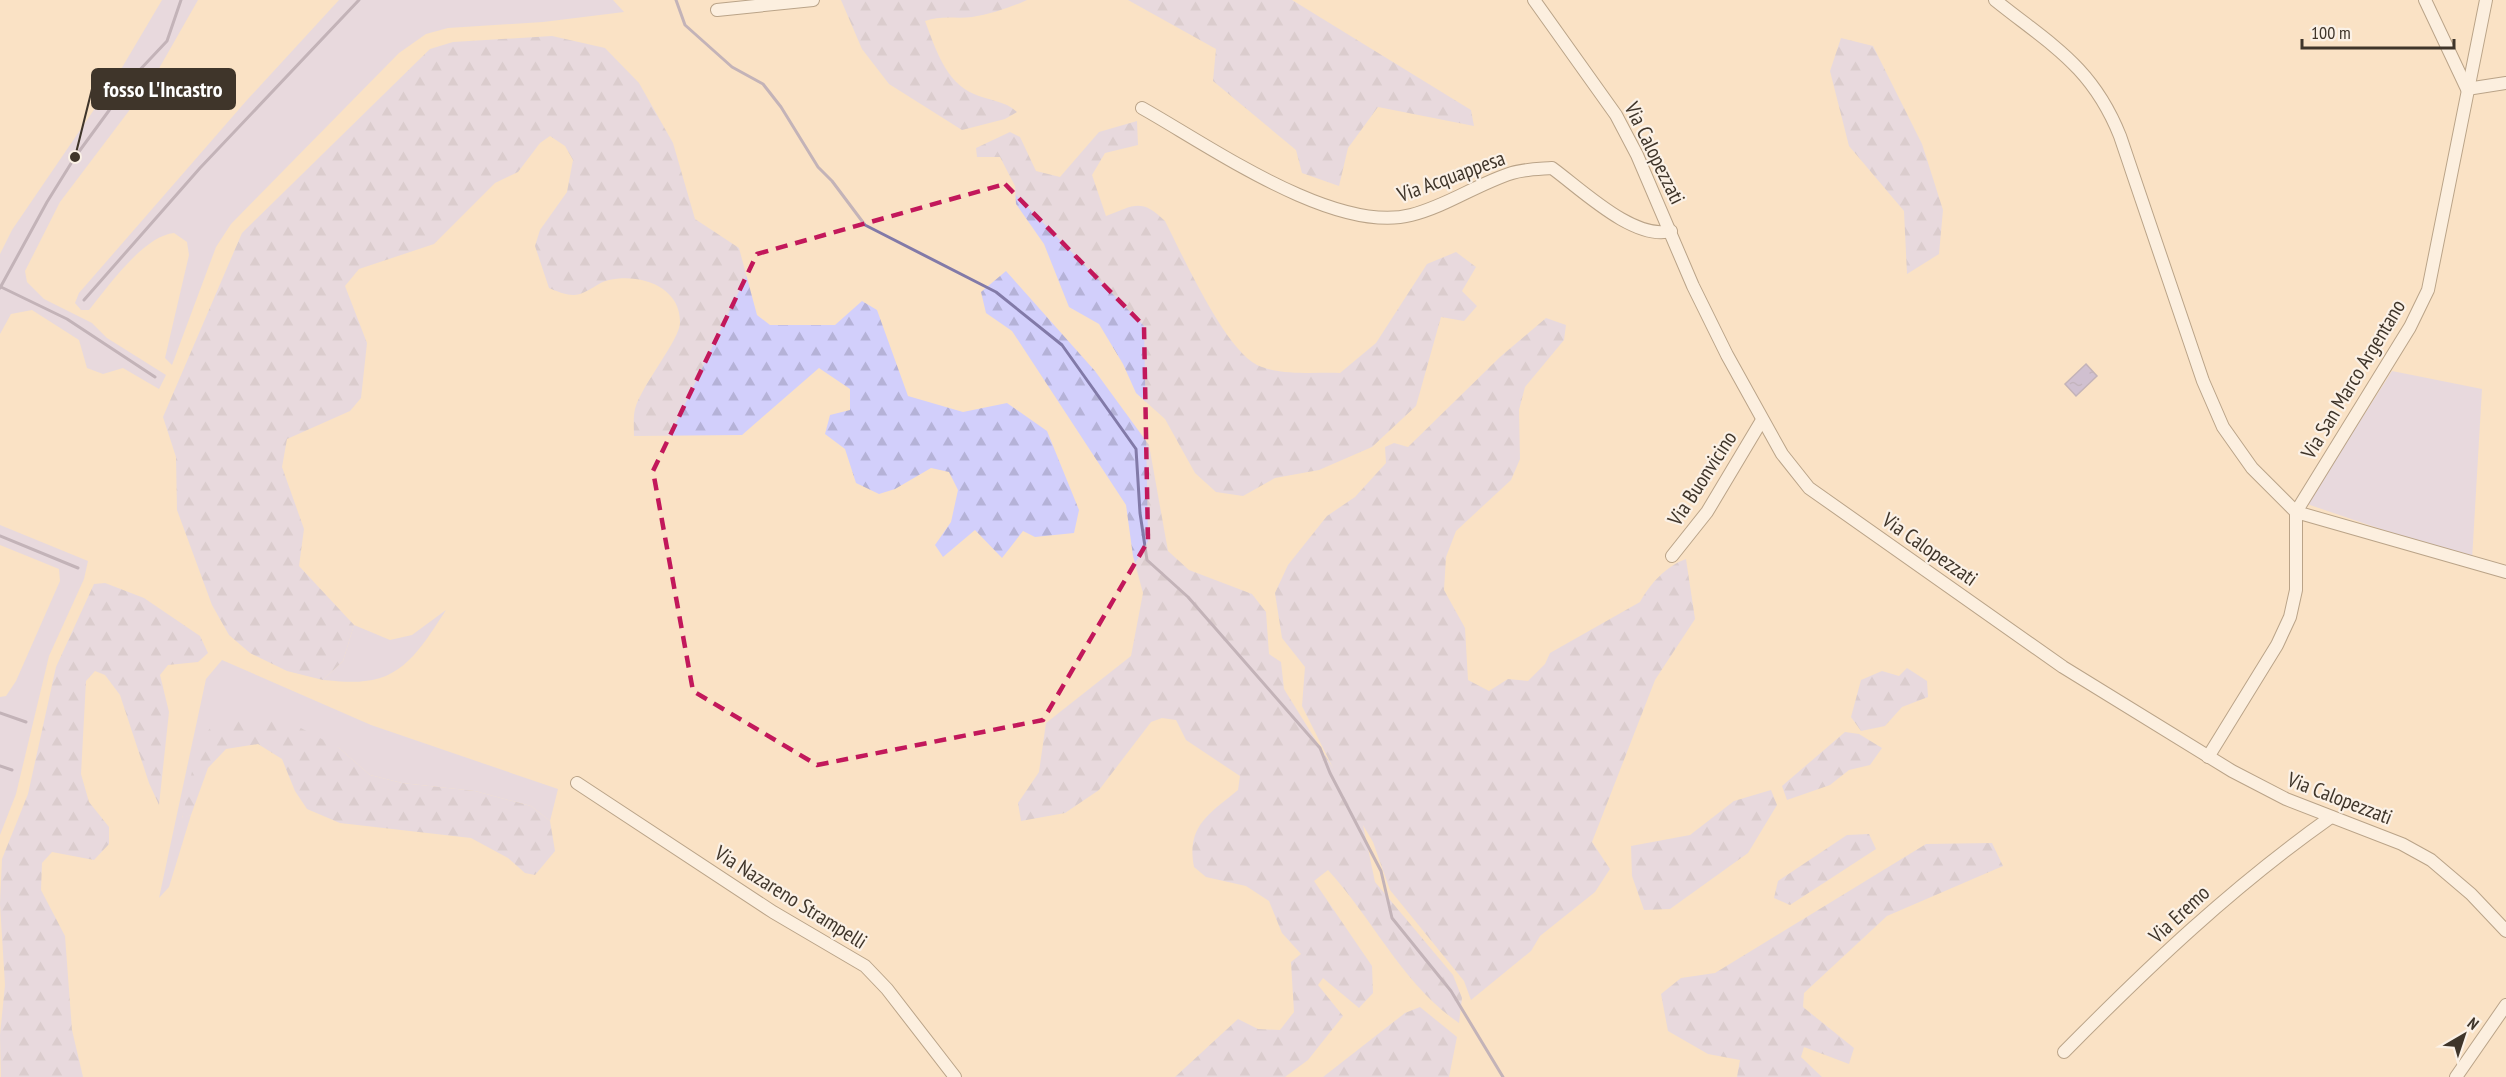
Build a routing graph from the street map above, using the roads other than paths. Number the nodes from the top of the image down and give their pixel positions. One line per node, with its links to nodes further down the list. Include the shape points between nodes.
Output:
1 (813, 0): 6 (street)
2 (1534, 0): 10 (street, Via Calopezzati, via 1616,115)
3 (1995, 0): 12 (street, via 2068,57 2103,98 2121,136 2191,348 2215,408 2246,461)
4 (2425, 0): 8 (street)
5 (2486, 0): 8 (street, Via San Marco Argentano)
6 (717, 9)
7 (2506, 83): 8 (street)
8 (2467, 89): 12 (street, Via San Marco Argentano, via 2428,290 2410,327)
9 (1142, 108): 10 (street, Via Acquappesa, via 1284,188 1357,215 1409,216 1511,173 1552,168 1636,227 1653,233)
10 (1671, 231): 11 (street, Via Calopezzati, via 1708,319)
11 (1762, 420): 13 (street, Via Buonvicino, via 1707,512); 15 (street, Via Calopezzati, via 1792,468 1821,498 2063,667)
12 (2296, 512): 14 (street); 15 (street, via 2296,590 2290,617)
13 (1672, 556)
14 (2506, 572)
15 (2208, 757): 17 (street, Via Calopezzati, via 2267,790)
16 (577, 783): 21 (street, Via Nazareno Strampelli, via 783,919 865,966)
17 (2331, 817): 18 (street, Via Calopezzati, via 2402,844 2431,860); 20 (street, Via Eremo, via 2214,906)
18 (2506, 931)
19 (2506, 1005): 22 (street)
20 (2064, 1052)
21 (955, 1077)
22 (2456, 1077)

